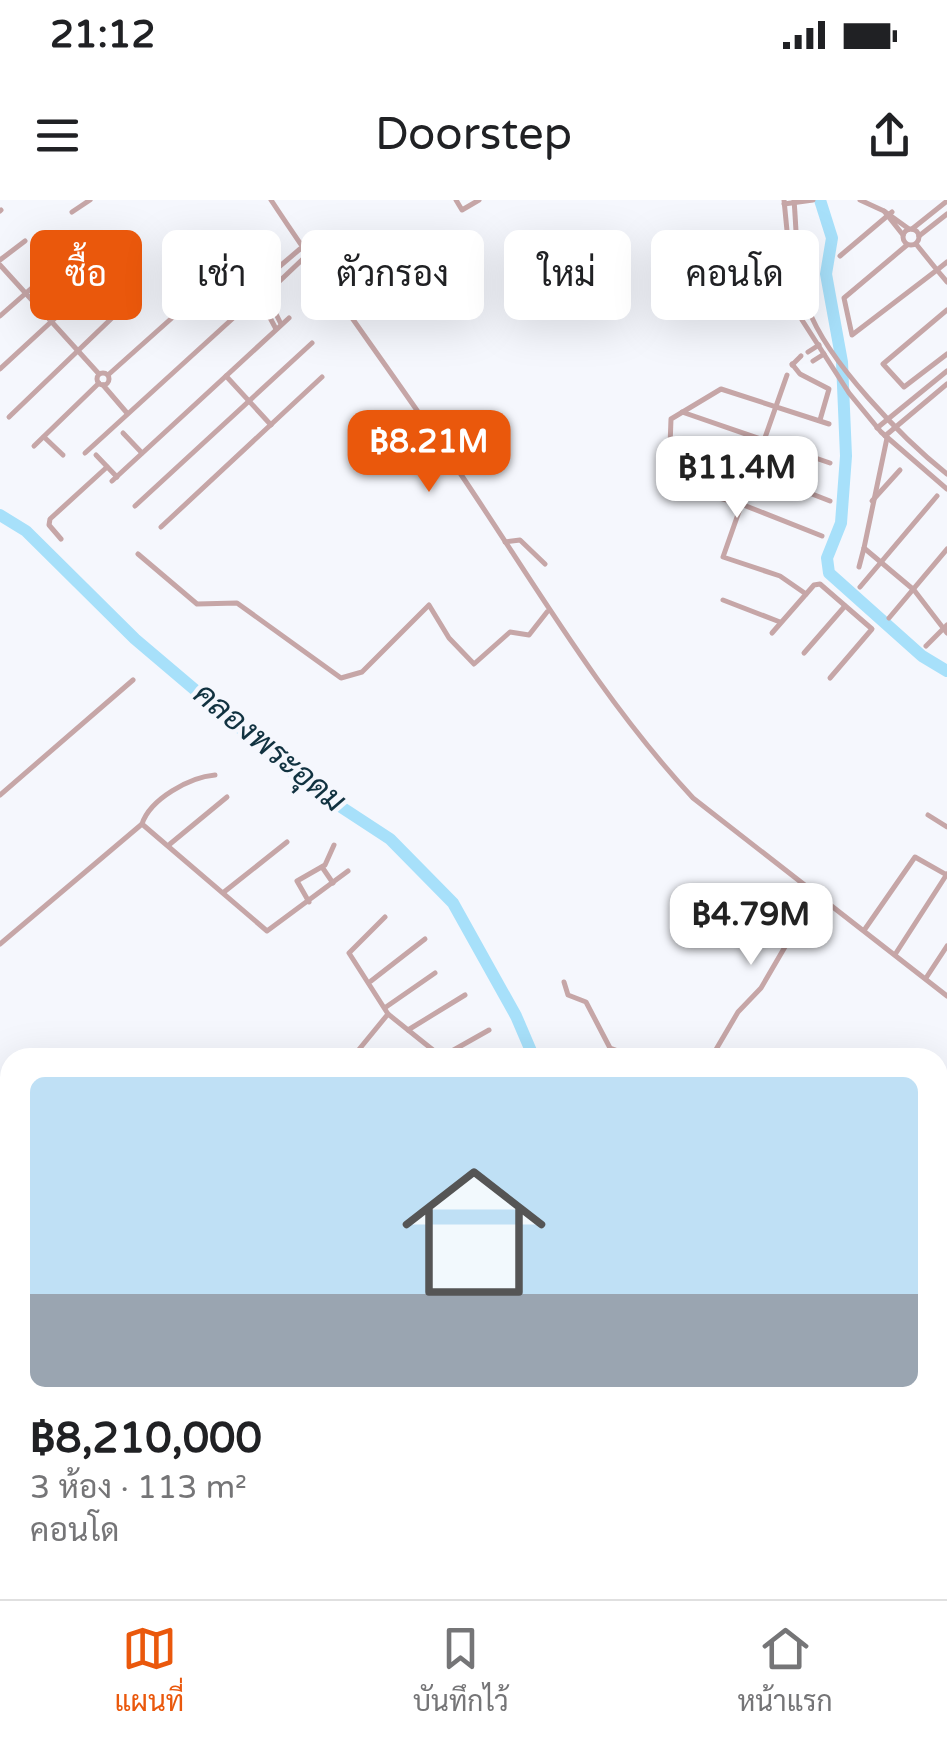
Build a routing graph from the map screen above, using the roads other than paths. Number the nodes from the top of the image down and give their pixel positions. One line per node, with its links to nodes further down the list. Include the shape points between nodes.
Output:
1 (90, 200): 10 (street)
2 (271, 200): 19 (street)
3 (456, 200): 4 (street, via 462,210)
4 (479, 200)
5 (810, 200): 7 (street)
6 (860, 200): 11 (street)
7 (794, 201): 9 (street); 46 (street, via 804,295)
8 (947, 201): 13 (street)
9 (784, 202): 42 (street, via 793,292)
10 (72, 212)
11 (887, 213): 13 (street); 14 (street); 20 (street)
12 (947, 214): 15 (street)
13 (910, 229): 14 (street); 15 (street)
14 (903, 235): 18 (street)
15 (919, 236): 17 (street)
16 (25, 241): 23 (street)
17 (916, 244): 18 (street); 25 (street)
18 (907, 245): 25 (street, via 844,298 850,334)
19 (300, 249): 21 (street)
20 (840, 256)
21 (281, 261)
22 (301, 261): 26 (street)
23 (0, 262): 29 (street)
24 (947, 262): 25 (street)
25 (937, 270): 27 (street)
26 (281, 276)
27 (947, 282)
28 (30, 288): 29 (street)
29 (26, 292): 30 (street); 32 (street)
30 (30, 296)
31 (947, 310): 45 (street, via 883,364 904,387)
32 (0, 316)
33 (289, 318): 40 (street)
34 (51, 320): 43 (street); 49 (street)
35 (110, 320): 43 (street)
36 (169, 320): 52 (street)
37 (231, 320): 62 (street)
38 (274, 320): 40 (street)
39 (351, 320): 79 (street)
40 (278, 327): 53 (street)
41 (312, 343): 57 (street)
42 (818, 344): 44 (street); 47 (street)
43 (78, 350): 51 (street); 63 (street)
44 (824, 354): 47 (street); 48 (street)
45 (947, 354)
46 (846, 366): 48 (street); 65 (street)
47 (794, 367): 59 (street); 64 (street, via 829,389)
48 (832, 367): 68 (street)
49 (0, 368)
50 (947, 371): 58 (street)
51 (99, 374): 52 (street); 55 (street)
52 (108, 374): 55 (street)
53 (226, 376): 57 (street); 76 (street)
54 (322, 378): 67 (street)
55 (101, 384): 62 (street); 71 (street)
56 (947, 384): 60 (street)
57 (249, 402): 67 (street); 92 (street)
58 (909, 402): 60 (street); 65 (street)
59 (776, 404): 61 (street, via 722,389); 64 (street); 73 (street)
60 (916, 409): 69 (street)
61 (681, 412): 73 (street); 84 (street, via 669,421 670,446)
62 (128, 414): 75 (street)
63 (9, 417)
64 (820, 420): 66 (street)
65 (886, 420): 68 (street); 69 (street)
66 (829, 424)
67 (271, 426): 93 (street)
68 (878, 428): 72 (street)
69 (893, 428): 72 (street); 85 (street)
70 (123, 433): 76 (street)
71 (44, 437): 74 (street); 77 (street)
72 (886, 437): 87 (street); 89 (street)
73 (765, 438): 80 (street); 84 (street)
74 (34, 446)
75 (86, 452)
76 (142, 453): 82 (street, via 114,479)
77 (63, 455)
78 (96, 455): 82 (street)
79 (453, 463): 81 (street, via 426,477); 96 (street)
80 (830, 463)
81 (409, 466)
82 (107, 467): 95 (street, via 50,519)
83 (900, 470): 89 (street)
84 (753, 471): 90 (street); 91 (street)
85 (947, 474)
86 (659, 481): 91 (street)
87 (947, 489)
88 (937, 496): 100 (street)
89 (872, 501): 97 (street)
90 (830, 502)
91 (740, 504): 94 (street); 105 (street, via 723,557 780,576)
92 (135, 506)
93 (161, 527)
94 (822, 536)
95 (61, 539)
96 (505, 542): 101 (street, via 520,540); 108 (street)
97 (864, 548): 100 (street); 102 (street)
98 (947, 550): 104 (street)
99 (138, 554): 108 (street, via 197,604 237,602 341,678 362,672 430,605 474,664 510,632 528,635)
100 (880, 563): 103 (street); 104 (street)
101 (546, 564)
102 (859, 567)
103 (860, 587)
104 (914, 590): 109 (street); 111 (street)
105 (806, 594): 107 (street, via 820,584); 110 (street)
106 (722, 600): 110 (street)
107 (846, 606): 114 (street); 115 (street, via 872,629)
108 (547, 612): 131 (street, via 693,798)
109 (889, 618)
110 (781, 623): 112 (street)
111 (946, 629): 113 (street)
112 (772, 632)
113 (926, 646)
114 (804, 653)
115 (830, 678)
116 (132, 680): 118 (street)
117 (215, 776): 121 (street, via 193,778)
118 (0, 795)
119 (227, 797): 124 (street)
120 (928, 814): 122 (street)
121 (142, 824): 124 (street); 136 (street)
122 (947, 827)
123 (287, 842): 130 (street)
124 (170, 844): 130 (street)
125 (334, 845): 126 (street)
126 (322, 867): 129 (street); 132 (street, via 297,881)
127 (348, 871): 129 (street)
128 (947, 875): 134 (street, via 915,856); 138 (street)
129 (334, 883): 132 (street)
130 (224, 892): 132 (street, via 267,931)
131 (816, 892): 134 (street); 152 (street, via 761,988)
132 (309, 902)
133 (385, 916): 141 (street, via 350,950)
134 (865, 929): 138 (street)
135 (425, 939): 141 (street)
136 (0, 944)
137 (947, 946): 140 (street)
138 (896, 953): 140 (street)
139 (435, 973): 145 (street)
140 (926, 978): 144 (street)
141 (371, 981): 145 (street)
142 (564, 982): 151 (street, via 568,994 586,1002)
143 (464, 996): 146 (street)
144 (947, 996)
145 (387, 1010): 146 (street); 148 (street)
146 (408, 1030): 149 (street)
147 (488, 1030): 150 (street)
148 (359, 1048)
149 (431, 1048)
150 (458, 1048)
151 (610, 1048)
152 (717, 1048)

